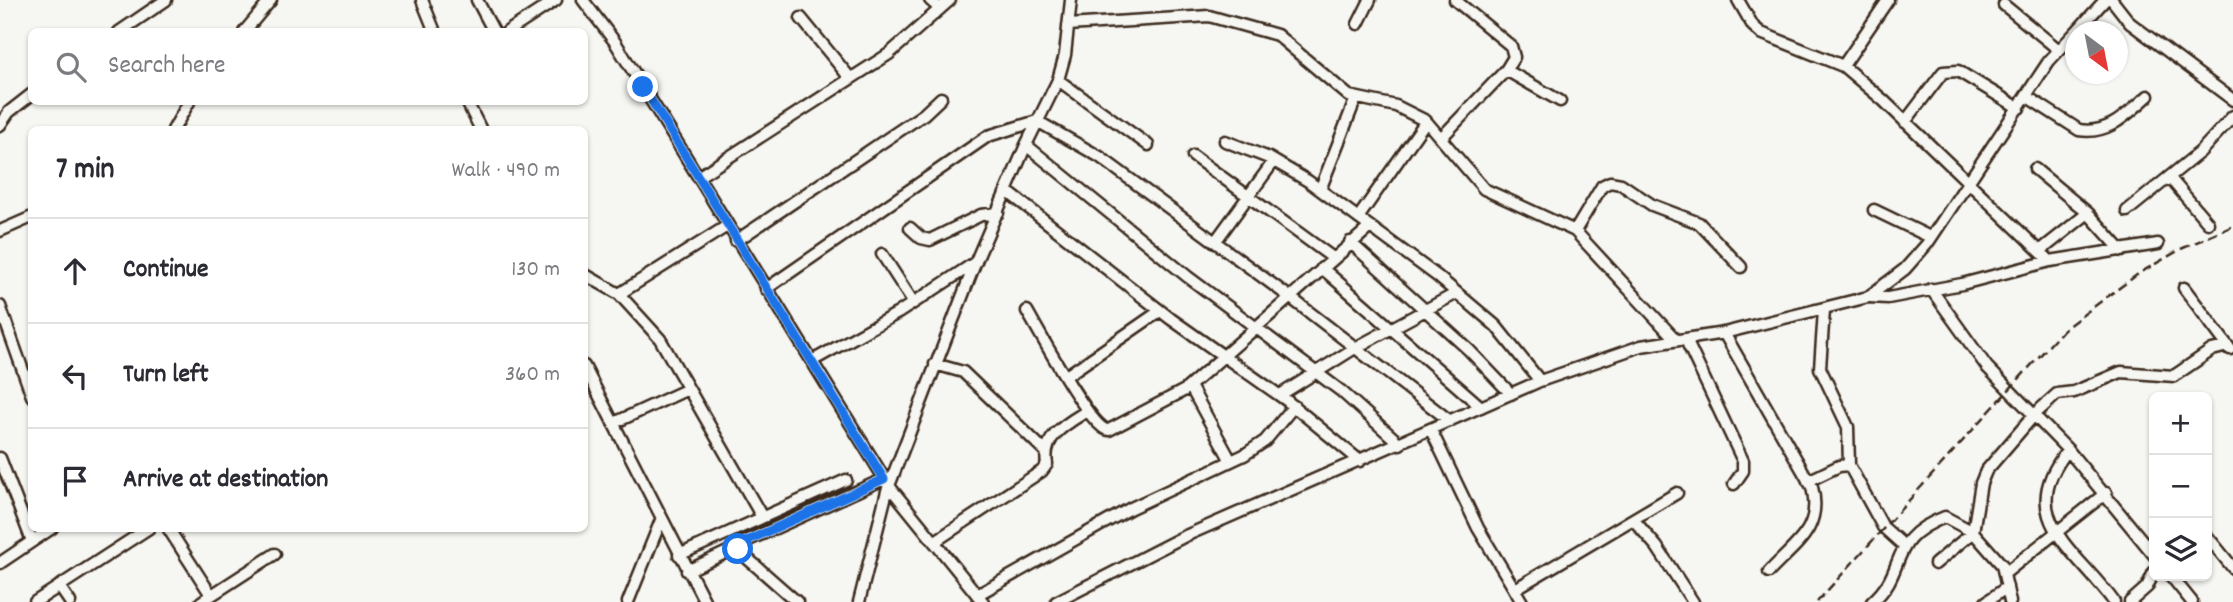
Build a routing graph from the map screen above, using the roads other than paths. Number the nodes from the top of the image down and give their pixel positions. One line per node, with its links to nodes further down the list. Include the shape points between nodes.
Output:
1 (166, 0): 22 (street)
2 (271, 0): 23 (street)
3 (422, 0): 24 (street)
4 (477, 0): 25 (street)
5 (556, 0): 26 (street)
6 (583, 0): 57 (street, via 615,42)
7 (930, 0): 17 (street)
8 (950, 0): 17 (street)
9 (1071, 0): 21 (street)
10 (1370, 0): 20 (street)
11 (1455, 0): 30 (street, via 1511,46 1514,57)
12 (1738, 0): 29 (street, via 1761,33)
13 (1888, 0): 29 (street)
14 (2105, 0): 19 (street)
15 (2112, 0): 38 (street, via 2130,23)
16 (2004, 5): 28 (street)
17 (940, 9): 31 (street, via 890,54)
18 (801, 18): 31 (street)
19 (2086, 21)
20 (1358, 24)
21 (1068, 25): 32 (street); 36 (street, via 1209,16 1277,35)
22 (125, 28)
23 (246, 28)
24 (433, 28)
25 (492, 28)
26 (513, 28)
27 (2065, 44): 28 (street)
28 (2059, 50): 33 (street)
29 (1843, 66): 46 (street)
30 (1506, 70): 39 (street); 50 (street)
31 (850, 78): 57 (street)
32 (1058, 80): 44 (street); 53 (street)
33 (2026, 96): 34 (street, via 2089,132 2113,125); 42 (street)
34 (2148, 96)
35 (28, 97): 47 (street)
36 (1356, 97): 45 (street, via 1396,106); 60 (street)
37 (941, 98): 76 (street)
38 (2233, 100)
39 (1560, 101)
40 (187, 105): 48 (street)
41 (468, 105): 49 (street)
42 (2019, 108): 46 (street, via 1950,69); 59 (street)
43 (2233, 116): 58 (street)
44 (1037, 121): 52 (street); 77 (street, via 1100,157); 90 (street, via 988,136)
45 (1426, 121): 50 (street); 67 (street)
46 (1905, 122): 59 (street)
47 (0, 125)
48 (175, 126)
49 (479, 126)
50 (1443, 136): 74 (street, via 1485,189)
51 (1225, 141): 55 (street)
52 (1026, 145): 61 (street); 103 (street)
53 (1148, 145)
54 (1193, 156): 62 (street)
55 (1274, 161): 60 (street); 62 (street)
56 (2035, 169): 66 (street)
57 (698, 177): 70 (street)
58 (2169, 177): 64 (street); 69 (street)
59 (1966, 182): 75 (street); 80 (street)
60 (1320, 190): 67 (street)
61 (1008, 192): 65 (street); 100 (street)
62 (1249, 197): 77 (street); 83 (street)
63 (1874, 210): 75 (street)
64 (2127, 211)
65 (998, 213): 72 (street, via 981,215 930,240); 84 (street)
66 (2088, 214): 80 (street); 81 (street)
67 (1358, 218): 71 (street)
68 (28, 219): 73 (street)
69 (2208, 223)
70 (727, 226): 76 (street); 93 (street)
71 (1370, 227): 78 (street); 92 (street)
72 (910, 228)
73 (0, 231)
74 (1575, 231): 86 (street, via 1602,186 1621,184 1651,205 1699,223); 105 (street)
75 (1930, 237): 94 (street, via 1905,269)
76 (736, 241): 90 (street)
77 (1215, 242): 95 (street)
78 (1350, 242): 83 (street); 98 (street)
79 (2158, 244): 81 (street)
80 (2040, 251): 85 (street)
81 (2122, 251): 85 (street)
82 (882, 254): 96 (street)
83 (1333, 258): 87 (street)
84 (976, 261): 96 (street); 110 (street)
85 (2050, 261): 91 (street, via 2004,276)
86 (1741, 267)
87 (1322, 268): 95 (street); 102 (street)
88 (588, 276): 93 (street)
89 (2184, 288): 107 (street)
90 (766, 289): 109 (street)
91 (1931, 289): 94 (street, via 1888,298); 123 (street, via 1987,367)
92 (1457, 293): 98 (street); 114 (street, via 1496,326)
93 (619, 294): 117 (street, via 660,339)
94 (1868, 297): 99 (street)
95 (1291, 298): 103 (street); 106 (street)
96 (913, 302): 109 (street)
97 (0, 306): 115 (street)
98 (1424, 309): 102 (street); 118 (street)
99 (1824, 310): 104 (street); 133 (street, via 1820,368 1848,427)
100 (1160, 311): 108 (street); 113 (street)
101 (1027, 312): 113 (street)
102 (1393, 327): 106 (street); 121 (street)
103 (1258, 328): 108 (street); 111 (street)
104 (1724, 333): 105 (street); 135 (street)
105 (1681, 340): 114 (street, via 1614,354); 137 (street, via 1743,461 1743,471)
106 (1355, 348): 111 (street); 124 (street)
107 (2231, 349): 123 (street, via 2212,350 2174,376 2121,372 2074,392 2057,394)
108 (1226, 357): 116 (street); 119 (street)
109 (812, 361): 136 (street)
110 (935, 364): 128 (street, via 963,372); 136 (street)
111 (1318, 373): 119 (street); 127 (street)
112 (588, 374): 125 (street)
113 (1066, 376): 122 (street)
114 (1540, 380): 118 (street)
115 (28, 385)
116 (1190, 386): 122 (street, via 1109,430 1100,428); 131 (street)
117 (688, 389): 125 (street); 140 (street)
118 (1511, 394): 121 (street)
119 (1280, 396): 120 (street)
120 (1294, 406): 131 (street, via 1265,441); 132 (street)
121 (1481, 407): 124 (street)
122 (1087, 411): 128 (street, via 1059,429)
123 (2035, 414): 129 (street); 148 (street, via 1986,471)
124 (1450, 421): 126 (street)
125 (614, 423): 142 (street)
126 (1431, 430): 127 (street); 168 (street, via 1478,528)
127 (1400, 444): 132 (street)
128 (1044, 450): 151 (street, via 1047,464 1041,471)
129 (2068, 450): 139 (street); 149 (street, via 2046,485 2050,519)
130 (0, 458): 143 (street)
131 (1231, 461): 170 (street, via 1131,508)
132 (1360, 461): 178 (street, via 1183,537)
133 (1849, 465): 135 (street); 153 (street, via 1883,527)
134 (846, 480): 140 (street)
135 (1808, 481): 162 (street, via 1815,498 1813,526)
136 (887, 482): 151 (street); 154 (street); 177 (street)
137 (1734, 484)
138 (1677, 493): 141 (street)
139 (2106, 494): 149 (street); 155 (street)
140 (762, 517): 157 (street)
141 (1633, 519): 168 (street); 180 (street)
142 (661, 520): 157 (street); 174 (street)
143 (28, 531)
144 (29, 532): 150 (street)
145 (46, 532): 150 (street)
146 (143, 532): 166 (street)
147 (171, 532): 169 (street)
148 (1973, 532): 153 (street, via 1945,517); 159 (street); 163 (street)
149 (2058, 534): 163 (street); 184 (street)
150 (32, 541): 158 (street)
151 (934, 542): 170 (street)
152 (2212, 542): 160 (street)
153 (1903, 545): 181 (street, via 1892,578)
154 (738, 547): 161 (street); 176 (street)
155 (2149, 549)
156 (275, 554): 169 (street)
157 (679, 555): 161 (street)
158 (0, 563)
159 (1935, 564)
160 (2233, 568)
161 (687, 571): 175 (street)
162 (1769, 572)
163 (2006, 572): 167 (street)
164 (2150, 581): 185 (street)
165 (2175, 581): 186 (street)
166 (60, 586): 171 (street); 172 (street)
167 (2007, 587): 182 (street); 183 (street)
168 (1515, 589): 179 (street)
169 (211, 595): 173 (street)
170 (980, 599)
171 (35, 602)
172 (70, 602)
173 (201, 602)
174 (628, 602)
175 (705, 602)
176 (797, 602)
177 (860, 602)
178 (1056, 602)
179 (1522, 602)
180 (1693, 602)
181 (1872, 602)
182 (1986, 602)
183 (2010, 602)
184 (2114, 602)
185 (2130, 602)
186 (2192, 602)

